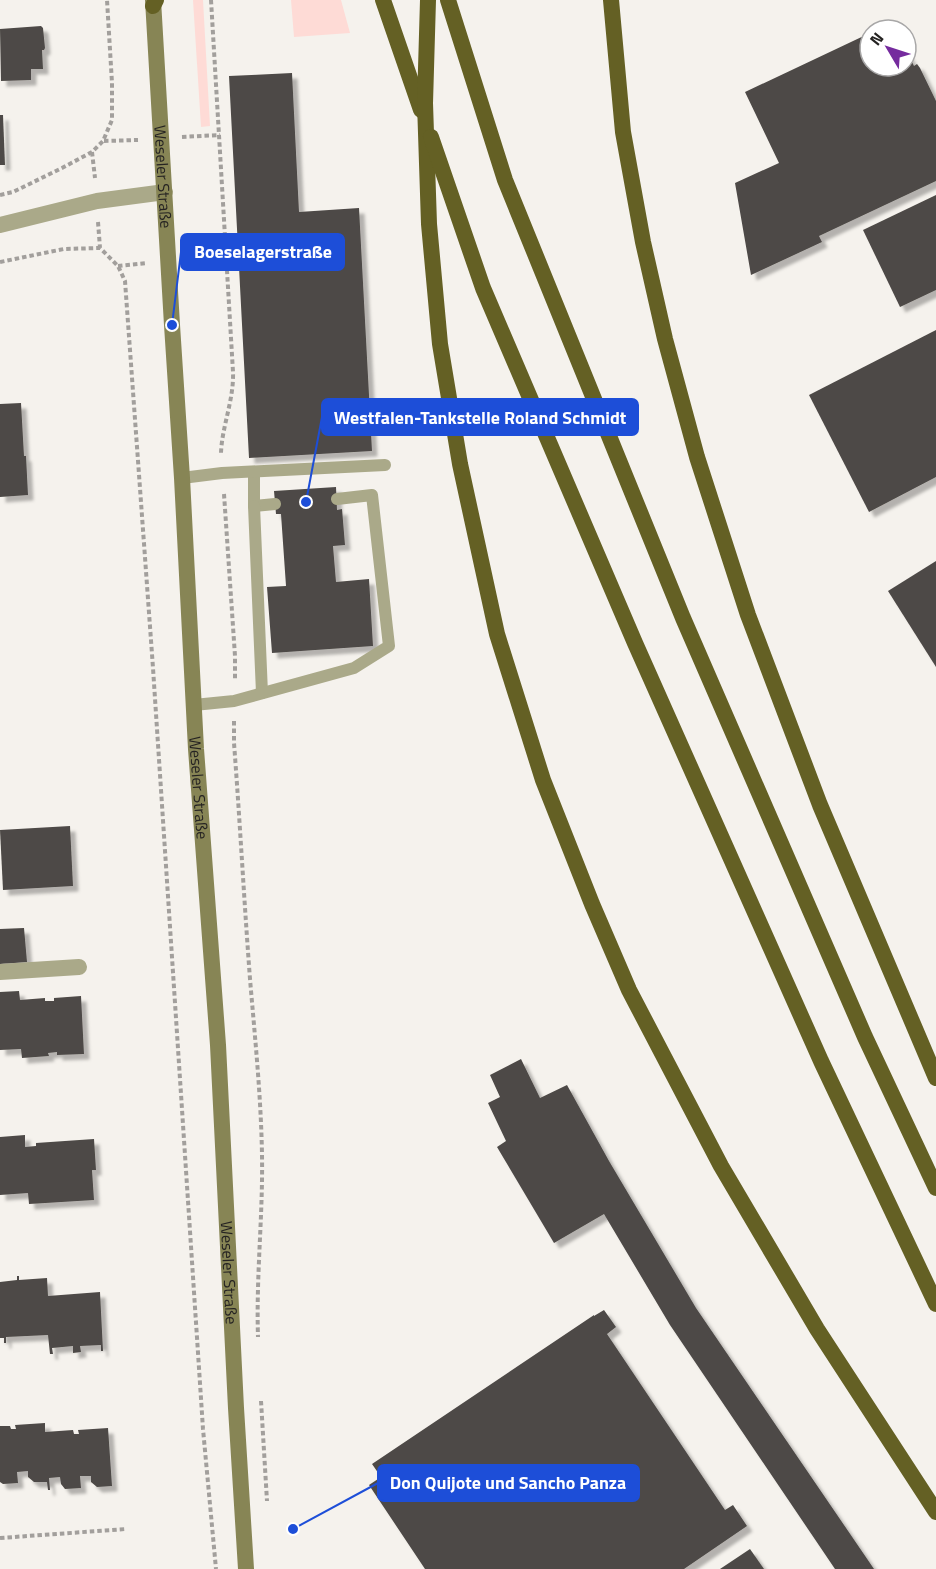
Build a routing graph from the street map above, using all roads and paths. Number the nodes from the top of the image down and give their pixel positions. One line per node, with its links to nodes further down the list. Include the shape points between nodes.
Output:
1 (106, 0): 8 (path, via 112,120 103,141)
2 (211, 0): 14 (path)
3 (383, 0): 33 (highway, via 483,288 635,644 811,1039)
4 (428, 0): 37 (highway, via 425,103 429,224 440,344 460,464 497,634 543,780 629,990 721,1166 817,1329)
5 (448, 0): 32 (highway, via 505,180 683,618 865,1037)
6 (611, 0): 31 (highway, via 623,132 643,242 664,339 697,457 748,615 816,794)
7 (154, 1): 9 (main road, Weseler Straße)
8 (92, 152): 10 (path); 11 (path)
9 (165, 192): 11 (street); 22 (main road, Weseler Straße)
10 (0, 195)
11 (97, 201): 12 (street); 13 (path)
12 (0, 225)
13 (100, 248): 16 (path, via 64,249); 18 (path)
14 (226, 255): 15 (path); 21 (path, via 234,386 221,450)
15 (188, 260)
16 (0, 262)
17 (150, 263): 18 (path)
18 (118, 266): 40 (path, via 125,281 203,1429)
19 (386, 465): 20 (lane)
20 (254, 472): 21 (lane); 25 (lane)
21 (222, 473): 22 (lane); 27 (path, via 235,656)
22 (182, 478): 28 (main road, Weseler Straße)
23 (337, 499): 26 (lane, via 372,495 389,646 354,668)
24 (275, 504): 25 (lane)
25 (254, 506): 26 (lane)
26 (262, 693): 27 (lane)
27 (234, 701): 28 (lane); 34 (path, via 262,1153)
28 (194, 705): 41 (main road, Weseler Straße, via 218,1046)
29 (79, 967): 30 (street)
30 (0, 972)
31 (936, 1078)
32 (936, 1188)
33 (936, 1304)
34 (258, 1347)
35 (261, 1392): 36 (path)
36 (268, 1506)
37 (936, 1512)
38 (126, 1529): 39 (path)
39 (0, 1538)
40 (216, 1569)
41 (246, 1569)

